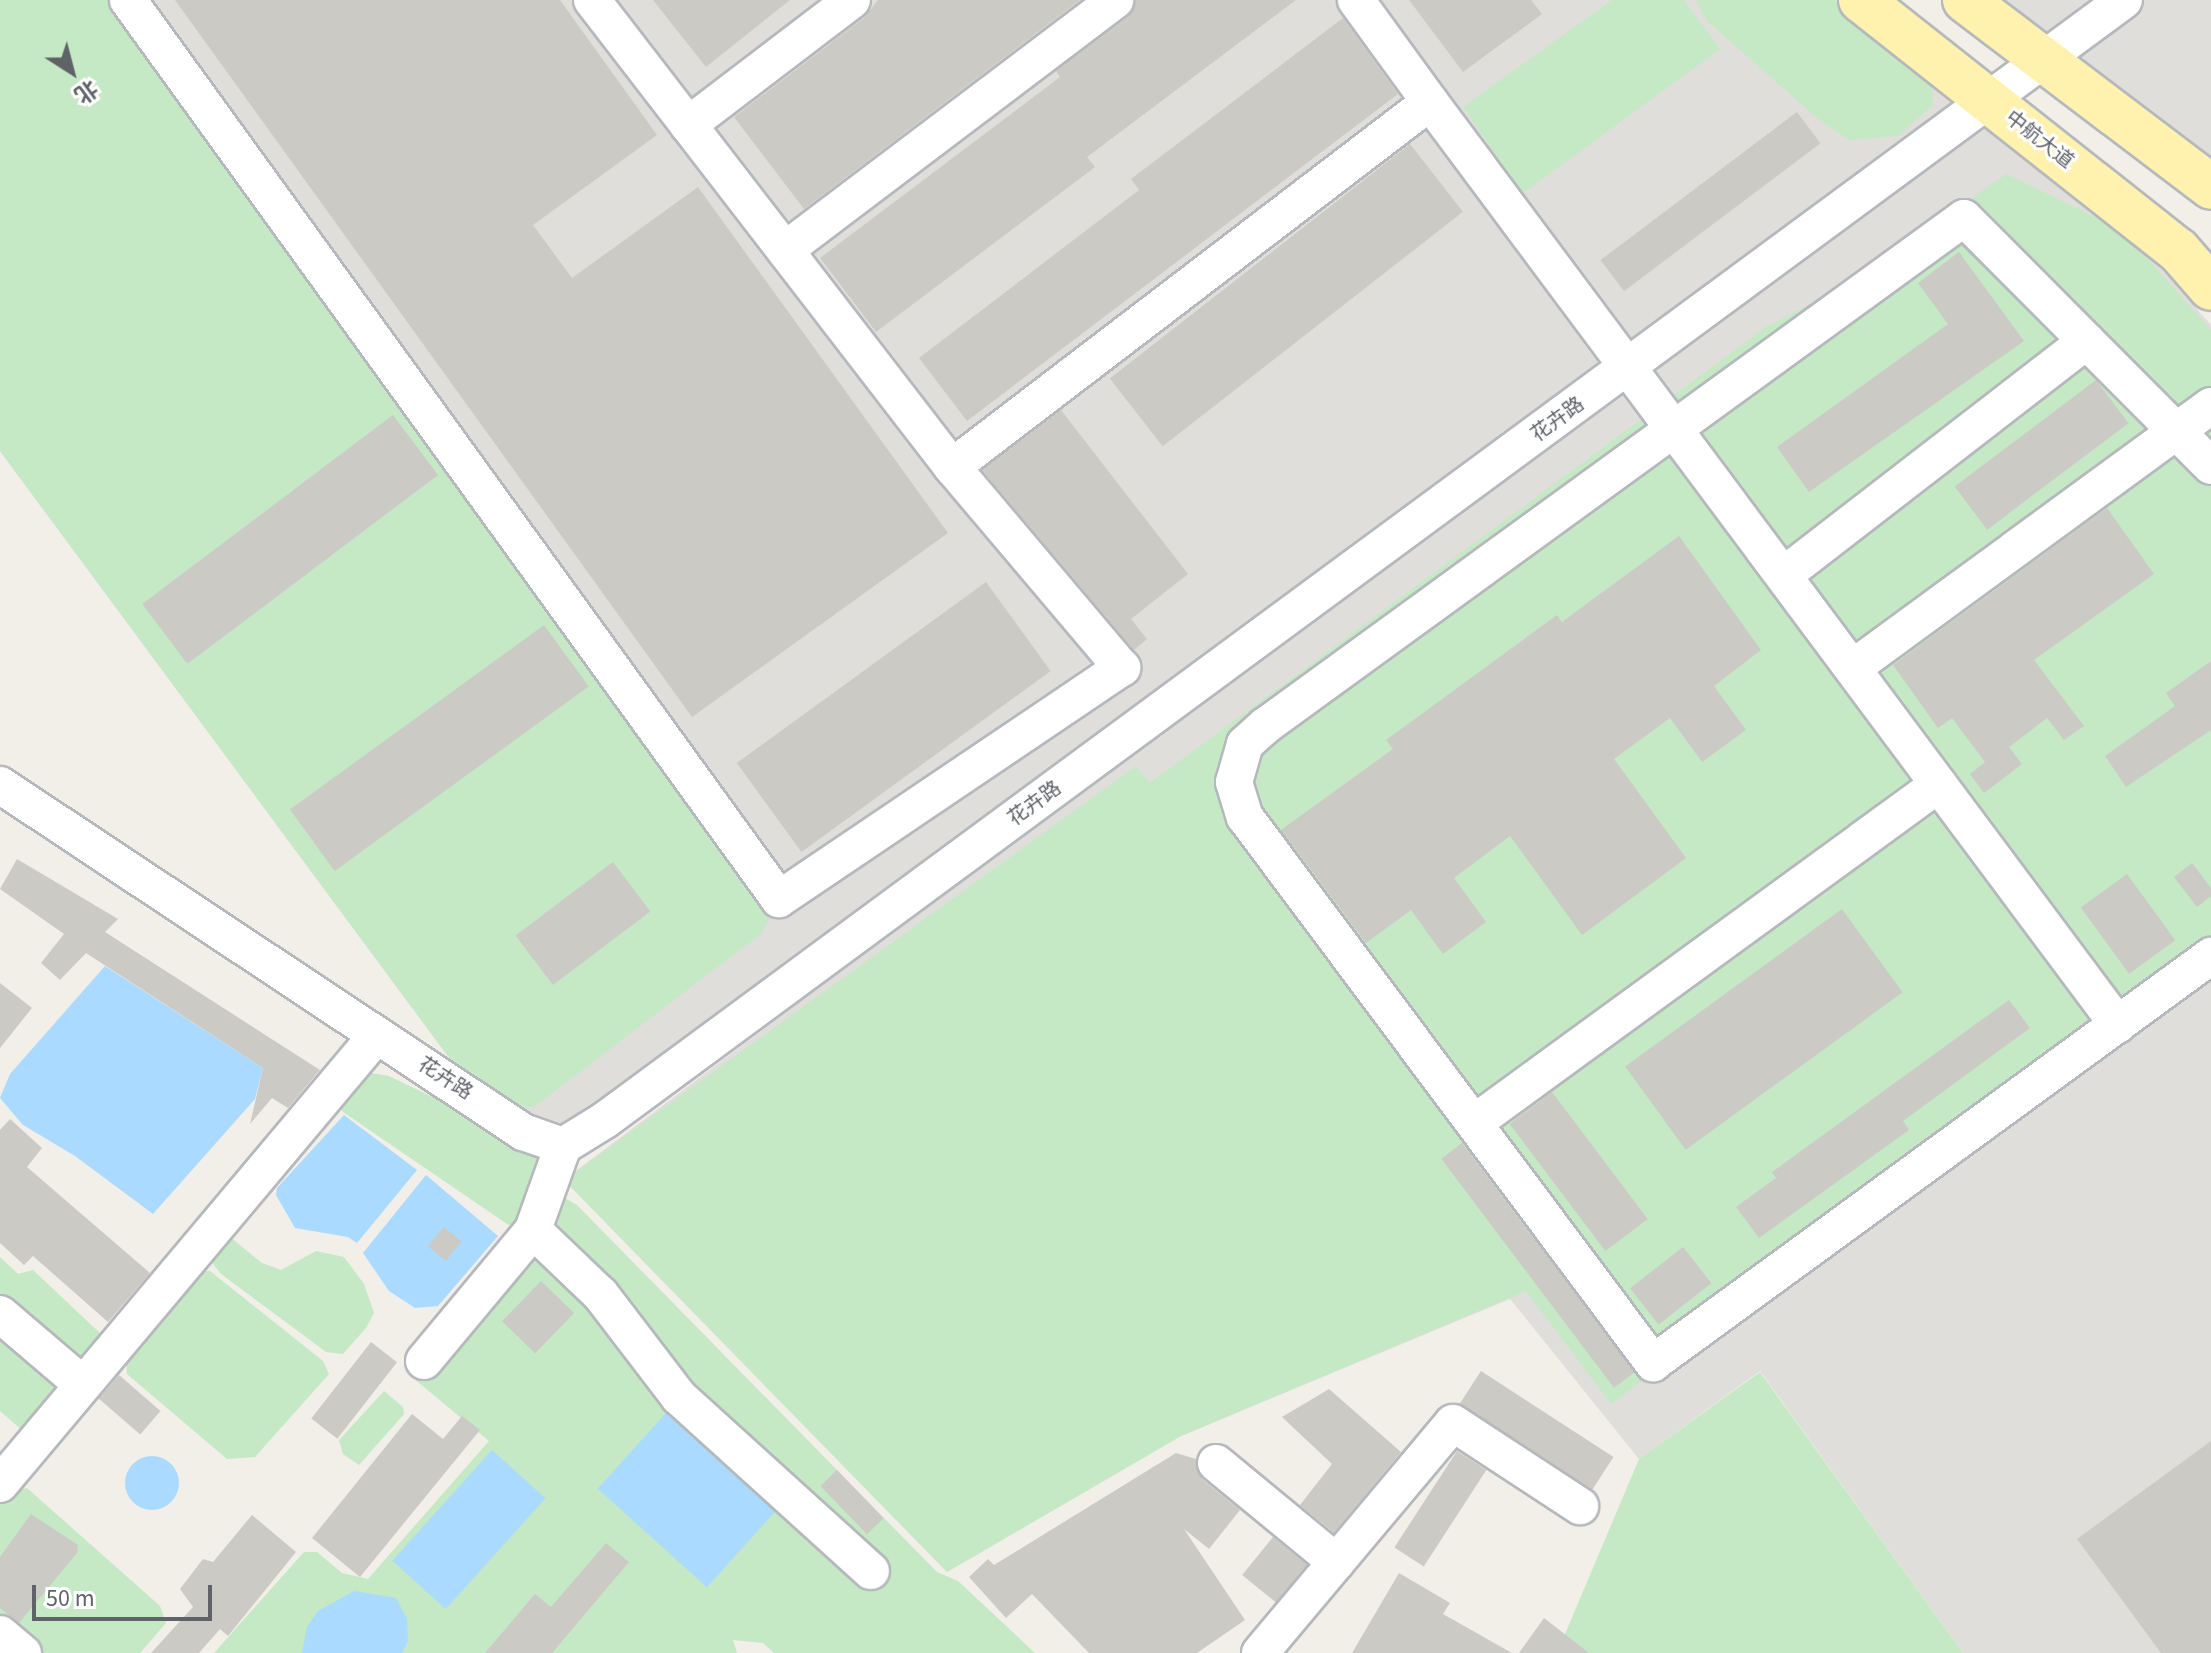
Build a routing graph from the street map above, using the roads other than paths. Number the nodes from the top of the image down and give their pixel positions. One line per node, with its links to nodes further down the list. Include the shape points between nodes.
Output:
1 (128, 0): 22 (street, via 779,899 1122,668)
2 (592, 0): 12 (street)
3 (852, 0): 12 (street)
4 (1115, 0): 14 (street)
5 (1356, 0): 11 (street)
6 (1861, 0): 10 (main road, 中航大道)
7 (1965, 0): 9 (main road)
8 (2124, 0): 9 (street, 花卉路)
9 (2044, 60): 10 (street, 花卉路); 13 (main road)
10 (1991, 101): 15 (main road, 中航大道, via 2178,250); 17 (street, 花卉路)
11 (1430, 102): 17 (street); 22 (street)
12 (688, 125): 14 (street)
13 (2211, 187)
14 (785, 250): 22 (street)
15 (2211, 288)
16 (2086, 341): 19 (street, via 1964,218); 20 (street); 23 (street)
17 (1631, 366): 19 (street); 31 (street, 花卉路)
18 (2211, 406): 20 (street)
19 (1676, 427): 23 (street); 30 (street, via 1265,726 1245,744 1238,762 1235,797 1245,817)
20 (2177, 432): 21 (street); 24 (street)
21 (2211, 466)
22 (952, 467)
23 (1785, 574): 24 (street)
24 (1854, 667): 25 (street)
25 (1939, 784): 28 (street); 30 (street)
26 (0, 785): 29 (street, 花卉路)
27 (2211, 956): 28 (street)
28 (2118, 1025): 30 (street, via 1653,1363)
29 (377, 1035): 31 (street, 花卉路, via 523,1132); 35 (street)
30 (1474, 1123)
31 (563, 1146): 32 (street)
32 (533, 1230): 34 (street); 40 (street, via 601,1295 679,1397)
33 (0, 1314): 35 (street)
34 (424, 1361)
35 (83, 1385): 37 (street)
36 (1216, 1463): 39 (street)
37 (0, 1484)
38 (1580, 1506): 39 (street, via 1453,1423)
39 (1336, 1562): 43 (street)
40 (871, 1571)
41 (0, 1634): 42 (street)
42 (23, 1653)
43 (1260, 1653)

